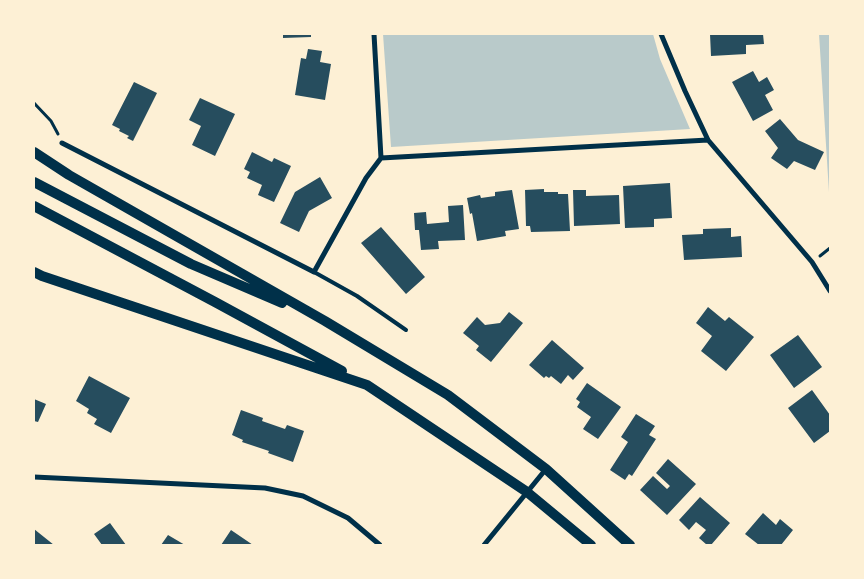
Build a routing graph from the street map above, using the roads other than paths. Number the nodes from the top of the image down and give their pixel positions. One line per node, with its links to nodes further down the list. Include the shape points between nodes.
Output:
1 (374, 34): 6 (street)
2 (661, 34): 3 (street)
3 (708, 140): 6 (street); 11 (street, via 812,262)
4 (62, 143): 10 (street)
5 (34, 152): 12 (main road, via 69,176)
6 (381, 158): 10 (street, via 366,178)
7 (34, 182): 12 (main road, via 191,264)
8 (34, 206): 14 (main road)
9 (34, 272): 14 (main road)
10 (314, 272): 13 (lane, via 357,296)
11 (830, 292)
12 (325, 321): 15 (main road, via 448,394)
13 (406, 330)
14 (367, 384): 17 (main road)
15 (546, 469): 17 (street); 21 (main road)
16 (34, 477): 18 (street, via 265,488 303,496 348,518)
17 (527, 492): 19 (street); 20 (main road)
18 (380, 545)
19 (484, 545)
20 (592, 545)
21 (630, 545)

